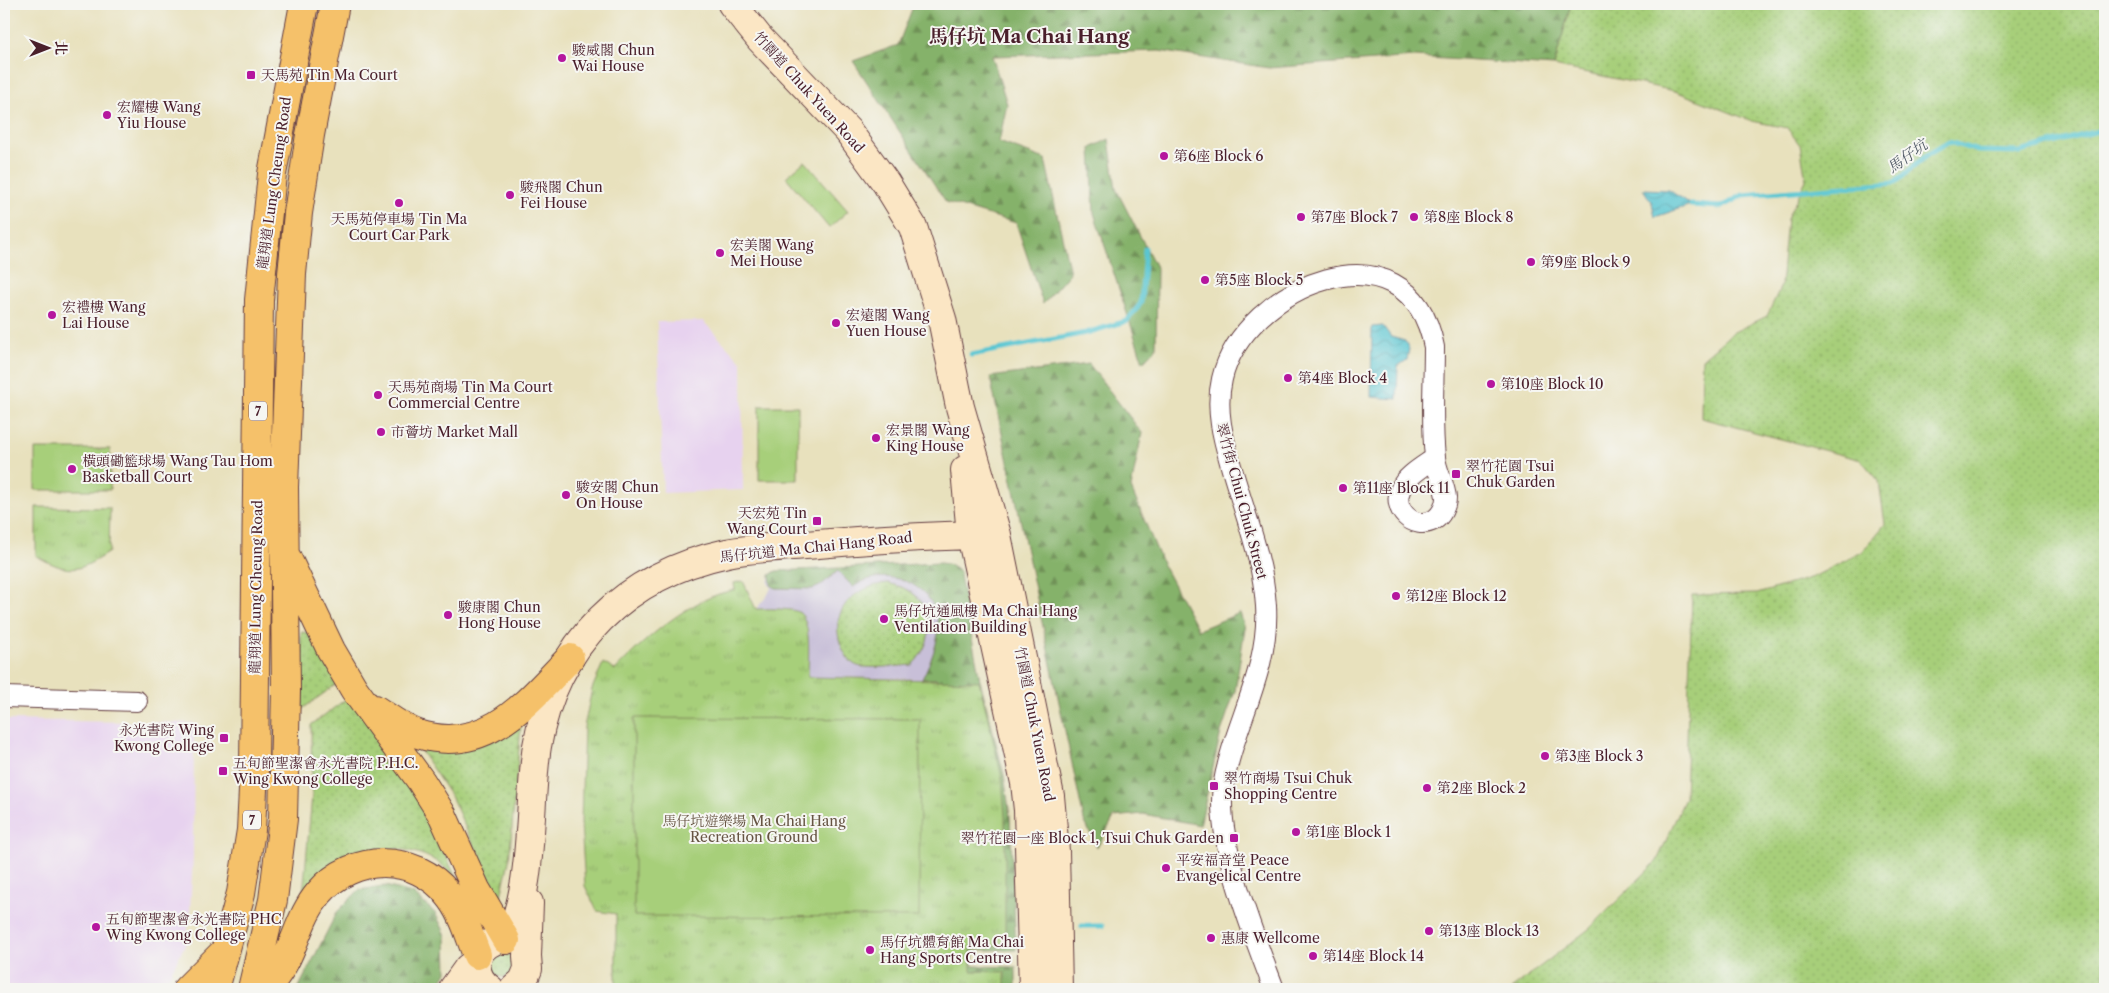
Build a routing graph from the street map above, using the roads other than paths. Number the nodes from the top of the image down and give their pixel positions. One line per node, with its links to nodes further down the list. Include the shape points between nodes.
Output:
1 (304, 4): 11 (highway, 龍翔道 Lung Cheung Road / 7, via 272,174 261,267 252,817 242,894)
2 (335, 4): 6 (highway, 龍翔道 Lung Cheung Road / 7, via 316,93 295,237 288,347)
3 (732, 4): 5 (main road, 竹園道 Chuk Yuen Road, via 760,39 848,131 913,227 942,319)
4 (1435, 458): 22 (street, 翠竹街 Chui Chuk Street, via 1431,329 1412,297 1397,286 1375,276 1350,274 1314,285 1263,314 1230,356 1221,382 1220,422 1260,567 1266,622 1258,675 1226,773 1224,822 1230,859)
5 (984, 535): 7 (main road, 馬仔坑道 Ma Chai Hang Road, via 752,550 704,559 644,584 624,598 589,632); 20 (main road, 竹園道 Chuk Yuen Road, via 1025,783 1030,837); 21 (main road, 竹園道 Chuk Yuen Road, via 1050,796 1055,851)
6 (284, 552): 9 (highway, via 331,650); 16 (highway, 龍翔道 Lung Cheung Road / 7, via 286,691 283,819 272,900)
7 (570, 658): 9 (highway, via 508,720 484,733 470,736 441,738 418,734); 13 (main road, 馬仔坑道 Ma Chai Hang Road, via 552,695 539,737 518,915)
8 (4, 697): 10 (street)
9 (361, 700): 13 (highway, via 443,816 476,889)
10 (138, 701)
11 (227, 947): 14 (highway); 15 (highway, 龍翔道 Lung Cheung Road / 7)
12 (476, 959): 13 (main road, via 487,944); 17 (highway, via 454,902 440,884 405,865 385,862 364,864 335,878 319,893 304,917 285,961); 18 (main road); 19 (main road, via 478,978)
13 (522, 970)
14 (187, 989)
15 (215, 989)
16 (252, 989)
17 (266, 989)
18 (453, 989)
19 (490, 989)
20 (1033, 989)
21 (1058, 989)
22 (1274, 989)

